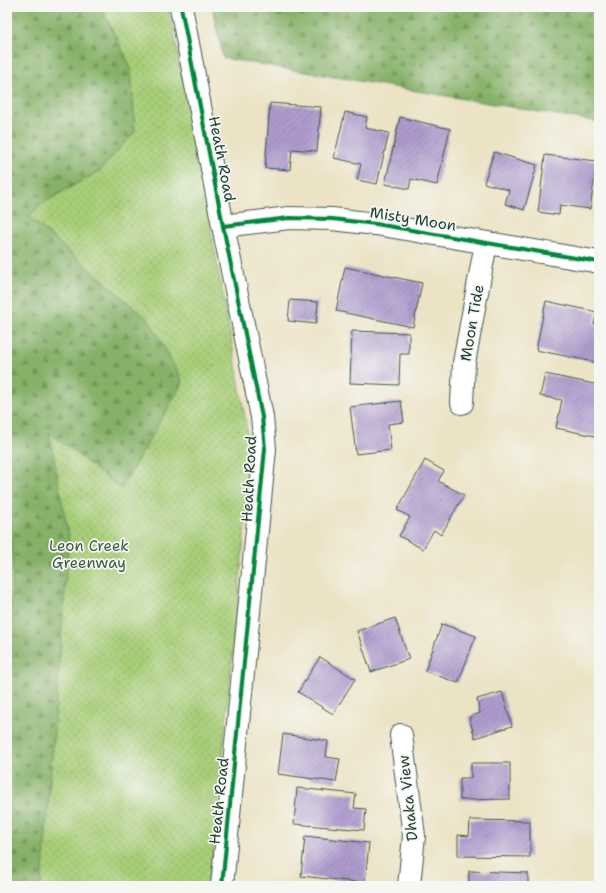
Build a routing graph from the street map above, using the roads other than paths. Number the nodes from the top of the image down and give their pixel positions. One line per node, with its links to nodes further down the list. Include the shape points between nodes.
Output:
1 (181, 7): 2 (street, Heath Road)
2 (223, 226): 3 (street, Misty Moon, via 288,218 332,219); 7 (street, Heath Road, via 262,417 266,449)
3 (486, 243): 4 (street, Misty Moon); 5 (street, Moon Tide, via 464,363)
4 (599, 262)
5 (462, 403)
6 (401, 735): 8 (street, Dhaka View, via 414,836)
7 (222, 886)
8 (409, 886)

